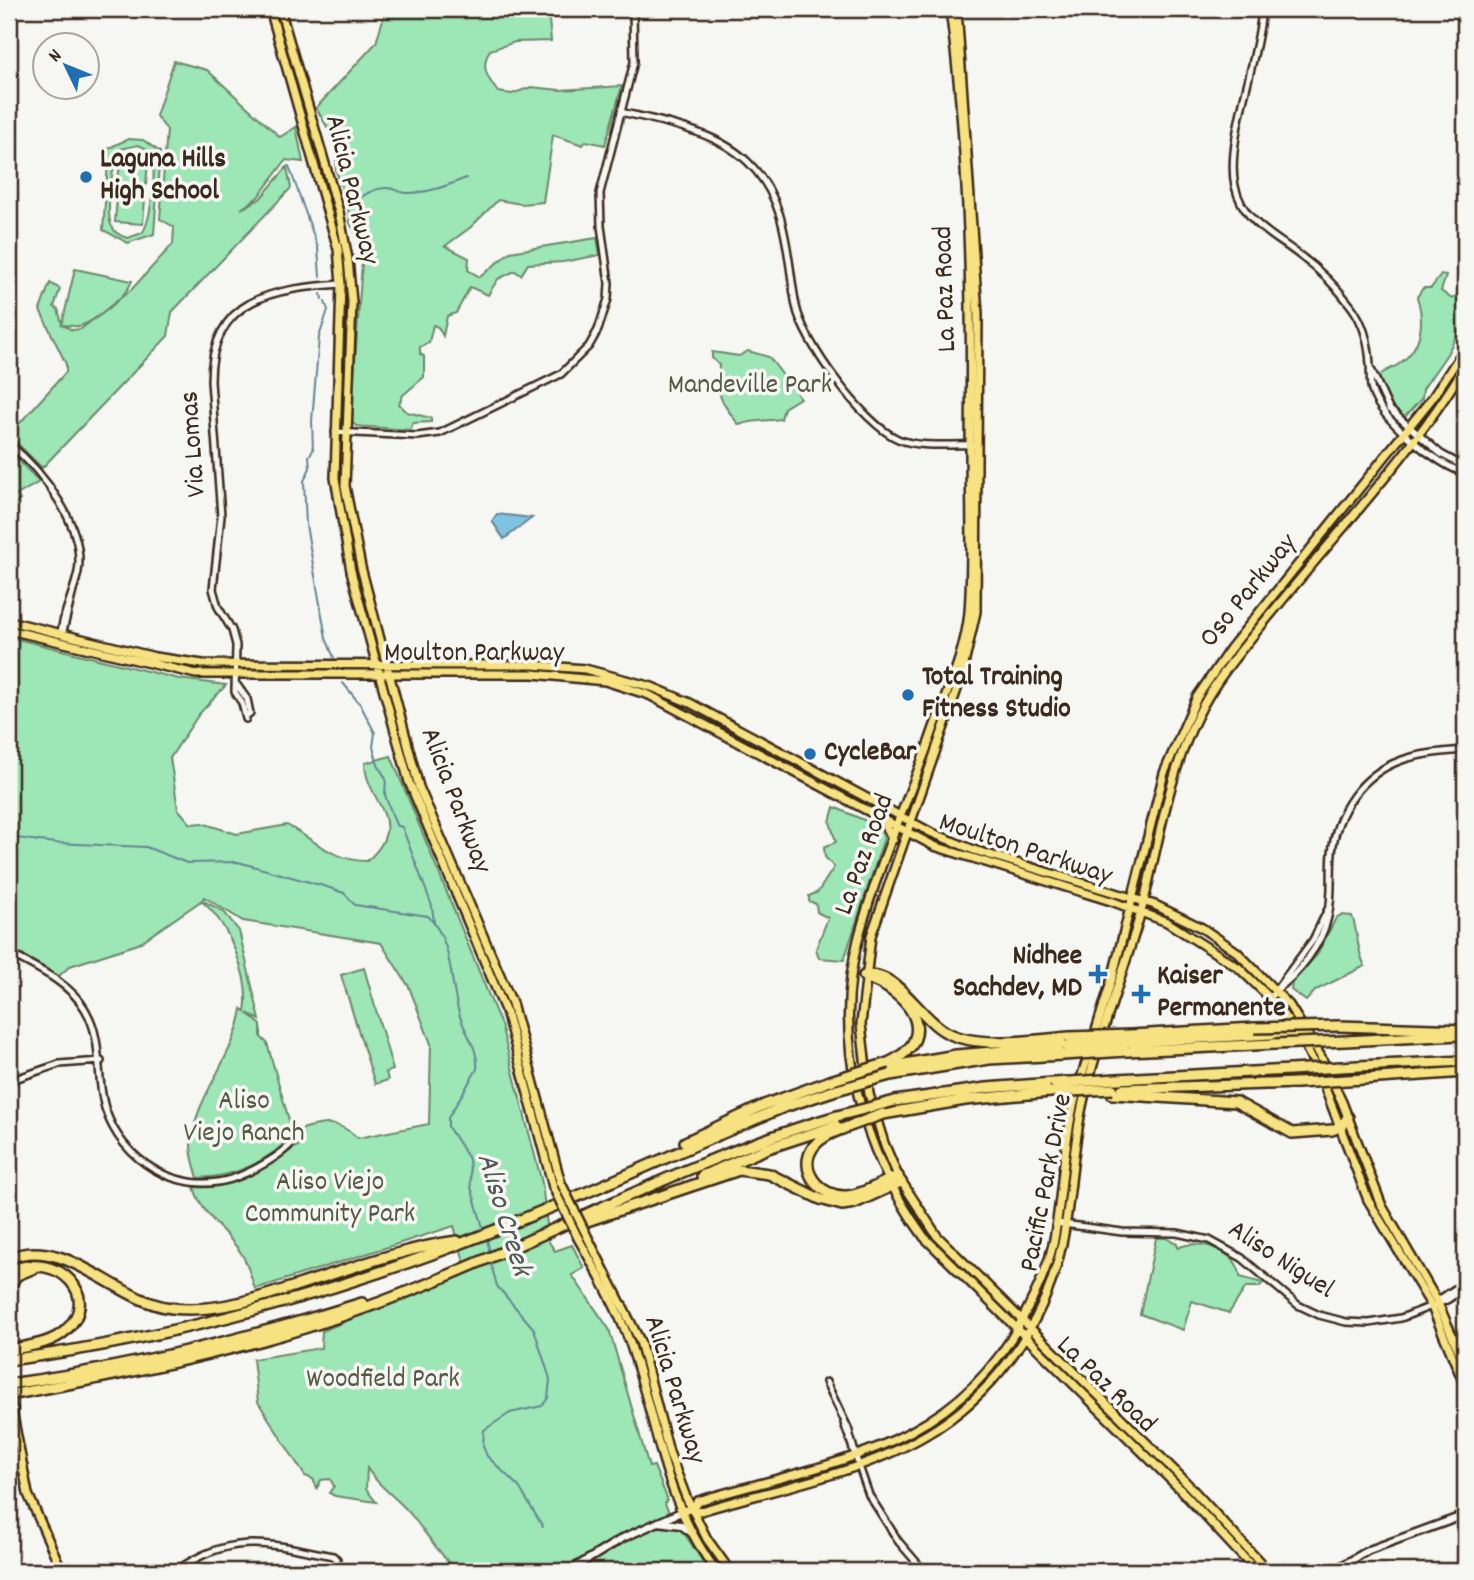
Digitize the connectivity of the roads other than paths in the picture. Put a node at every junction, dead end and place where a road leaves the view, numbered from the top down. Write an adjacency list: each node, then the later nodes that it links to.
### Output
1 (270, 9): 7 (main road, Alicia Parkway)
2 (280, 9): 7 (main road, Alicia Parkway)
3 (633, 9): 8 (street)
4 (950, 9): 19 (main road, La Paz Road)
5 (957, 9): 19 (main road, La Paz Road)
6 (1262, 9): 14 (street)
7 (295, 78): 9 (main road, Alicia Parkway); 10 (main road, Alicia Parkway)
8 (621, 111): 16 (street); 19 (street)
9 (348, 259): 10 (main road); 11 (main road, Alicia Parkway)
10 (341, 284): 11 (main road); 15 (main road, Alicia Parkway); 31 (street, Via Lomas)
11 (351, 297): 16 (main road, Alicia Parkway)
12 (1465, 348): 14 (main road, Oso Parkway)
13 (1465, 366): 17 (main road, Oso Parkway)
14 (1407, 430): 17 (street); 44 (main road, Oso Parkway)
15 (335, 432): 16 (street); 29 (main road, Alicia Parkway)
16 (345, 432): 26 (main road, Alicia Parkway)
17 (1415, 437): 20 (street); 21 (street); 45 (main road, Oso Parkway)
18 (9, 444): 25 (street)
19 (974, 445): 38 (main road, La Paz Road); 39 (main road, La Paz Road)
20 (1465, 467)
21 (1465, 473)
22 (9, 621): 25 (main road, Moulton Parkway)
23 (9, 630): 24 (main road, Moulton Parkway)
24 (18, 632): 25 (main road); 27 (main road, Moulton Parkway)
25 (61, 634): 27 (main road); 31 (main road, Moulton Parkway)
26 (383, 647): 28 (main road); 30 (main road, Alicia Parkway)
27 (87, 649): 32 (main road, Moulton Parkway)
28 (399, 663): 30 (main road, Moulton Parkway); 38 (main road, Moulton Parkway)
29 (375, 664): 30 (main road, Moulton Parkway); 31 (main road, Moulton Parkway); 33 (main road, Alicia Parkway)
30 (387, 664): 34 (main road, Alicia Parkway)
31 (237, 666): 32 (street, Via Lomas)
32 (237, 675): 33 (main road, Moulton Parkway); 35 (street, Via Lomas)
33 (379, 675): 34 (main road, Moulton Parkway); 43 (main road, Alicia Parkway)
34 (391, 675): 37 (main road, Moulton Parkway); 43 (main road, Alicia Parkway)
35 (246, 718)
36 (1465, 750): 53 (street)
37 (880, 817): 40 (main road, Moulton Parkway); 42 (main road)
38 (901, 817): 39 (main road, Moulton Parkway); 40 (main road, La Paz Road)
39 (911, 822): 41 (main road, La Paz Road); 44 (main road, Moulton Parkway)
40 (898, 827): 41 (main road, Moulton Parkway); 42 (main road, La Paz Road)
41 (907, 832): 46 (main road, Moulton Parkway); 51 (main road, La Paz Road)
42 (893, 840): 50 (main road, La Paz Road)
43 (449, 863): 48 (main road, Alicia Parkway); 52 (main road, Alicia Parkway)
44 (1133, 897): 45 (main road, Moulton Parkway); 46 (main road, Pacific Park Drive)
45 (1143, 901): 47 (main road, Pacific Park Drive); 53 (main road, Moulton Parkway)
46 (1130, 907): 47 (main road, Moulton Parkway); 79 (main road, Pacific Park Drive)
47 (1141, 911): 54 (main road, Moulton Parkway); 80 (main road, Pacific Park Drive)
48 (478, 942): 52 (main road); 55 (main road, Alicia Parkway)
49 (9, 953): 61 (street)
50 (853, 971): 51 (main road); 75 (main road, La Paz Road)
51 (864, 976): 60 (highway); 63 (highway); 74 (main road, La Paz Road)
52 (503, 980): 55 (main road); 76 (main road, Alicia Parkway)
53 (1276, 990): 54 (street); 56 (main road, Moulton Parkway)
54 (1270, 998): 58 (main road, Moulton Parkway)
55 (507, 1015): 76 (main road, Alicia Parkway)
56 (1308, 1032): 58 (highway); 70 (main road, Moulton Parkway)
57 (1465, 1032): 59 (highway, bridge); 59 (highway, bridge)
58 (1297, 1033): 59 (highway); 72 (main road, Moulton Parkway)
59 (1129, 1043): 60 (highway, bridge); 60 (highway, bridge)
60 (1066, 1046): 63 (highway)
61 (101, 1061): 65 (street); 73 (street)
62 (1465, 1061): 67 (highway, bridge)
63 (889, 1068): 66 (highway, bridge); 66 (highway, bridge)
64 (1465, 1072): 68 (highway, bridge)
65 (9, 1081)
66 (831, 1086): 81 (highway)
67 (1052, 1088): 68 (highway, bridge); 69 (highway)
68 (1112, 1092): 72 (highway)
69 (897, 1106): 71 (highway, bridge); 71 (highway, bridge)
70 (1348, 1117): 72 (highway); 89 (main road, Moulton Parkway)
71 (840, 1123): 75 (highway); 77 (highway); 78 (highway)
72 (1339, 1128): 89 (main road, Moulton Parkway)
73 (297, 1135)
74 (900, 1179): 75 (highway); 90 (main road, La Paz Road)
75 (890, 1183): 77 (highway); 91 (main road, La Paz Road)
76 (557, 1185): 108 (main road, Alicia Parkway, bridge); 109 (main road, Alicia Parkway, bridge)
77 (649, 1199): 78 (highway)
78 (575, 1221): 85 (highway)
79 (1056, 1223): 80 (street, Aliso Niguel); 90 (main road, Pacific Park Drive)
80 (1065, 1224): 89 (street, Aliso Niguel); 92 (main road, Pacific Park Drive)
81 (446, 1245): 82 (highway); 94 (highway)
82 (9, 1258)
83 (46, 1266): 84 (highway); 87 (highway); 93 (highway)
84 (9, 1271)
85 (457, 1271): 97 (highway); 101 (highway)
86 (1465, 1282): 89 (street, Aliso Niguel)
87 (9, 1286)
88 (1465, 1288): 89 (street, Aliso Niguel)
89 (1434, 1303): 95 (main road, Moulton Parkway); 98 (main road, Moulton Parkway)
90 (1021, 1322): 91 (main road, Pacific Park Drive); 92 (main road, La Paz Road)
91 (1017, 1330): 92 (main road, La Paz Road); 100 (main road, Pacific Park Drive)
92 (1027, 1333): 103 (main road, Pacific Park Drive); 113 (main road, La Paz Road); 114 (main road, La Paz Road)
93 (9, 1350)
94 (9, 1360)
95 (1465, 1365)
96 (826, 1382): 105 (street)
97 (9, 1384)
98 (1465, 1386)
99 (9, 1390): 102 (main road, bridge)
100 (969, 1392): 103 (main road); 105 (main road, Pacific Park Drive)
101 (9, 1395)
102 (10, 1414): 106 (main road)
103 (944, 1423): 105 (main road, Pacific Park Drive)
104 (9, 1460): 106 (highway)
105 (856, 1461): 108 (main road, Pacific Park Drive); 121 (street)
106 (21, 1462): 107 (highway); 115 (main road)
107 (9, 1470)
108 (691, 1508): 109 (main road, Pacific Park Drive); 120 (main road, Alicia Parkway)
109 (681, 1512): 111 (main road, Pacific Park Drive); 112 (main road, Alicia Parkway)
110 (1465, 1515): 124 (main road)
111 (657, 1522): 112 (main road); 118 (main road, Pacific Park Drive)
112 (692, 1535): 119 (main road, Alicia Parkway)
113 (1228, 1539): 114 (main road); 122 (main road, La Paz Road)
114 (1259, 1562): 123 (main road, La Paz Road)
115 (62, 1571)
116 (176, 1571): 117 (street)
117 (336, 1571)
118 (569, 1571)
119 (716, 1571)
120 (730, 1571)
121 (924, 1571)
122 (1256, 1571)
123 (1268, 1571)
124 (1334, 1571)

